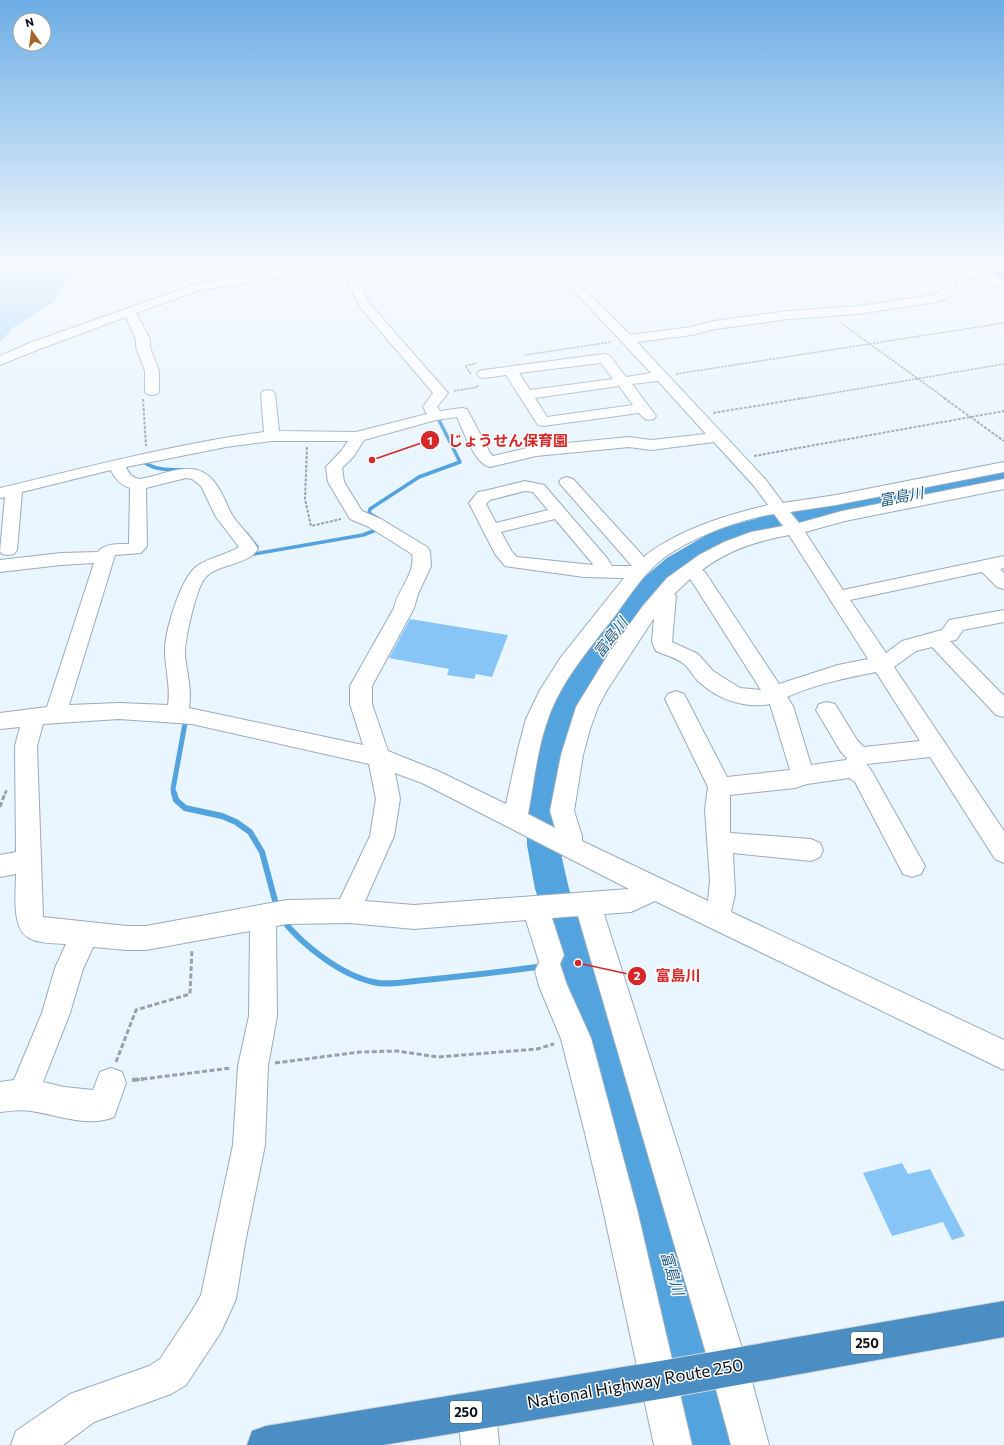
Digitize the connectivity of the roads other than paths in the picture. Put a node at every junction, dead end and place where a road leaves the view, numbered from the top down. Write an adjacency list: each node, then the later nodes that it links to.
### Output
1 (77, 330): 7 (street)
2 (139, 330): 12 (street)
3 (386, 330): 15 (street)
4 (620, 330): 6 (street)
5 (694, 330): 6 (street)
6 (627, 338): 10 (street)
7 (0, 361)
8 (510, 370): 9 (street); 11 (street); 14 (street)
9 (484, 374)
10 (662, 376): 11 (street); 18 (street)
11 (624, 382): 14 (street); 14 (street)
12 (152, 391)
13 (268, 394): 16 (street)
14 (526, 395)
15 (436, 416): 17 (street); 18 (street)
16 (272, 436): 17 (street); 19 (street)
17 (358, 437): 51 (street)
18 (718, 437): 25 (street)
19 (117, 465): 22 (street); 24 (street)
20 (1004, 468): 25 (street)
21 (567, 482): 35 (street)
22 (138, 484): 30 (street); 47 (street)
23 (1004, 484): 27 (street)
24 (6, 491): 29 (street)
25 (779, 510): 27 (street); 35 (street)
26 (559, 514): 28 (street); 28 (street); 34 (street)
27 (792, 527): 36 (street); 39 (street)
28 (491, 529): 34 (street)
29 (8, 550)
30 (105, 557): 32 (street); 48 (street)
31 (1004, 562): 33 (street)
32 (0, 566)
33 (986, 566): 37 (street); 39 (street)
34 (604, 570): 35 (street)
35 (640, 570): 55 (street)
36 (688, 571): 38 (street); 43 (street)
37 (1004, 582)
38 (663, 593): 43 (street); 57 (street)
39 (838, 597): 42 (street)
40 (1004, 616): 41 (street)
41 (936, 639): 42 (street); 45 (street)
42 (882, 664): 43 (street); 50 (street)
43 (775, 695): 53 (street)
44 (676, 699): 54 (street)
45 (1004, 709)
46 (827, 710): 52 (street)
47 (175, 714): 48 (street); 51 (street)
48 (45, 715): 49 (street); 60 (street)
49 (0, 721)
50 (937, 748): 52 (street); 59 (street)
51 (379, 757): 55 (street); 66 (street)
52 (856, 762): 53 (street); 62 (street)
53 (803, 775): 54 (street)
54 (720, 788): 56 (street)
55 (521, 822): 57 (street)
56 (719, 843): 58 (street); 68 (street)
57 (566, 844): 63 (street)
58 (811, 850)
59 (1004, 852)
60 (28, 861): 61 (street); 69 (street)
61 (0, 866)
62 (912, 866)
63 (651, 887): 64 (street); 68 (street)
64 (583, 903): 65 (street); 74 (street)
65 (540, 908): 66 (street); 75 (street)
66 (350, 911): 67 (street)
67 (264, 917): 69 (street); 77 (street)
68 (716, 917): 70 (street)
69 (85, 934): 72 (street)
70 (1004, 1055)
71 (111, 1083): 72 (street)
72 (12, 1096)
73 (1004, 1319): 74 (highway, National Highway Route 250 / 250)
74 (726, 1368): 75 (highway, National Highway Route 250 / 250); 80 (street)
75 (662, 1379): 76 (highway, National Highway Route 250 / 250); 79 (street)
76 (478, 1428): 78 (highway, National Highway Route 250 / 250)
77 (30, 1445)
78 (266, 1445)
79 (673, 1445)
80 (750, 1445)

